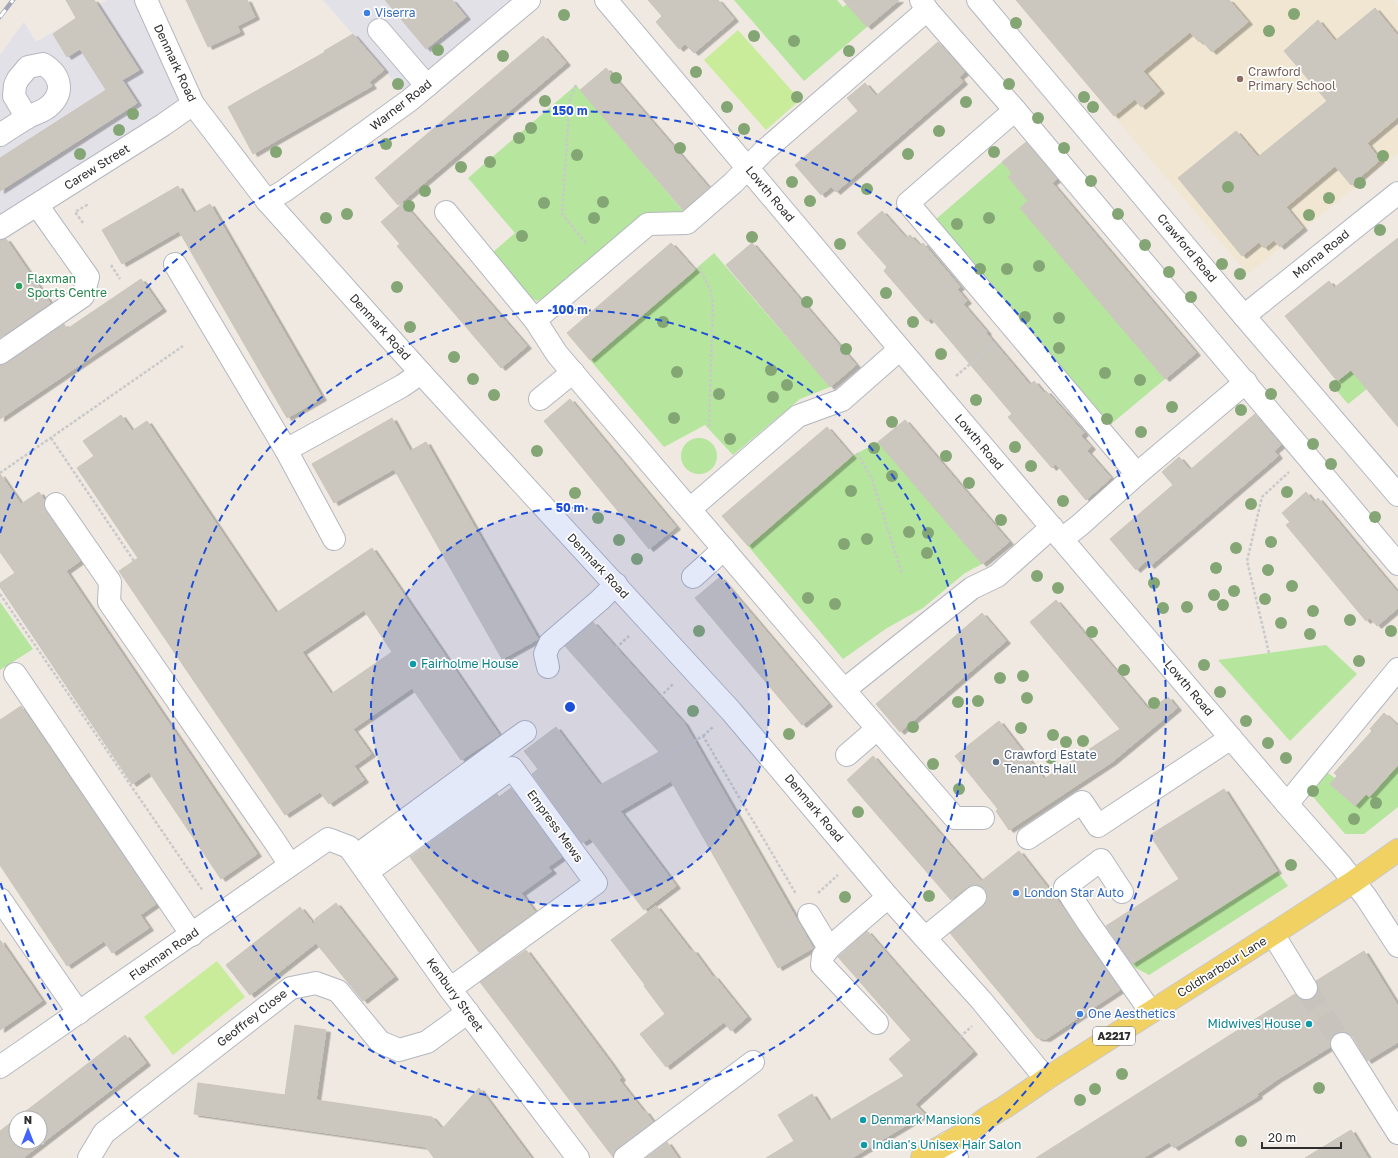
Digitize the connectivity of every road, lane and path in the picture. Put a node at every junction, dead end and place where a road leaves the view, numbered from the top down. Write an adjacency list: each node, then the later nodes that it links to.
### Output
1 (146, 0): 9 (street, Denmark Road)
2 (529, 0): 8 (street, Warner Road)
3 (606, 0): 13 (street, Lowth Road)
4 (978, 0): 26 (street, Crawford Road)
5 (924, 5): 10 (street); 13 (street)
6 (379, 30): 8 (street)
7 (576, 85): 22 (path)
8 (427, 86): 16 (street, Warner Road)
9 (193, 104): 16 (street, Denmark Road); 17 (street, Carew Street)
10 (1015, 110): 28 (street); 35 (street)
11 (28, 118): 12 (street)
12 (0, 135)
13 (748, 168): 22 (street); 30 (street, Lowth Road)
14 (1398, 193): 26 (street, Morna Road)
15 (84, 201): 19 (path)
16 (267, 201): 33 (street, Denmark Road)
17 (37, 204): 20 (street, Carew Street); 31 (street)
18 (446, 212): 27 (street)
19 (84, 224)
20 (0, 228)
21 (108, 261): 25 (path)
22 (604, 262): 27 (street)
23 (174, 264): 39 (street)
24 (699, 267): 37 (path)
25 (120, 279)
26 (1244, 316): 44 (street, Crawford Road)
27 (535, 320): 32 (street)
28 (1014, 328): 34 (path); 43 (street)
29 (183, 346): 38 (path)
30 (900, 349): 46 (street); 47 (street, Lowth Road)
31 (0, 353)
32 (573, 372): 36 (street); 46 (street)
33 (421, 373): 39 (street); 54 (street, Denmark Road)
34 (954, 378)
35 (1246, 382): 41 (street); 43 (street)
36 (540, 399)
37 (709, 429)
38 (51, 438): 42 (path); 50 (path)
39 (286, 450): 48 (street)
40 (857, 453): 52 (path)
41 (1307, 456): 51 (street); 56 (path)
42 (0, 473)
43 (1137, 474): 47 (street)
44 (1398, 495)
45 (56, 504): 73 (street)
46 (690, 509): 49 (street)
47 (1057, 533): 60 (street); 63 (street, Lowth Road)
48 (334, 539)
49 (724, 549): 53 (street); 60 (street)
50 (134, 561)
51 (1398, 564)
52 (902, 574)
53 (693, 577)
54 (616, 584): 57 (street); 71 (street, Denmark Road)
55 (0, 594): 75 (path)
56 (1269, 653)
57 (548, 667)
58 (1398, 669): 66 (street)
59 (15, 674): 82 (street)
60 (844, 690): 61 (street)
61 (877, 729): 64 (street); 67 (street)
62 (525, 732): 72 (street)
63 (1231, 738): 66 (street, Lowth Road); 68 (street)
64 (847, 755)
65 (650, 766): 80 (path)
66 (1287, 804): 74 (street, Lowth Road)
67 (983, 818)
68 (1028, 838)
69 (328, 839): 72 (street, Kenbury Street); 73 (street, Flaxman Road)
70 (1398, 850): 74 (main road, Coldharbour Lane / A2217)
71 (857, 859): 77 (street, Denmark Road); 80 (path)
72 (361, 864): 87 (street, Kenbury Street); 87 (street, Empress Mews)
73 (290, 865): 82 (street, Flaxman Road)
74 (1353, 882): 81 (main road, Coldharbour Lane / A2217); 84 (street, Lowth Road)
75 (203, 891)
76 (1122, 892): 89 (street)
77 (888, 897): 83 (street, Denmark Road); 85 (street)
78 (975, 897): 83 (street)
79 (0, 899): 90 (street)
80 (806, 911): 85 (street)
81 (1273, 934): 86 (street); 89 (main road, Coldharbour Lane / A2217)
82 (192, 935): 90 (street, Flaxman Road)
83 (926, 938): 97 (street, Denmark Road)
84 (1398, 946)
85 (829, 948): 91 (street)
86 (1306, 988)
87 (450, 989): 88 (street, Kenbury Street)
88 (468, 1012): 100 (street, Geoffrey Close); 101 (street, Kenbury Street)
89 (1151, 1012): 97 (main road, Coldharbour Lane / A2217)
90 (79, 1013): 96 (street, Flaxman Road)
91 (877, 1023)
92 (975, 1023): 93 (path)
93 (960, 1037)
94 (1342, 1044): 98 (street)
95 (752, 1062): 102 (street)
96 (0, 1067)
97 (1046, 1079): 99 (main road, Coldharbour Lane / A2217)
98 (1398, 1133)
99 (952, 1150): 103 (main road, Coldharbour Lane / A2217)
100 (88, 1158)
101 (578, 1158)
102 (625, 1158)
103 (922, 1158)

